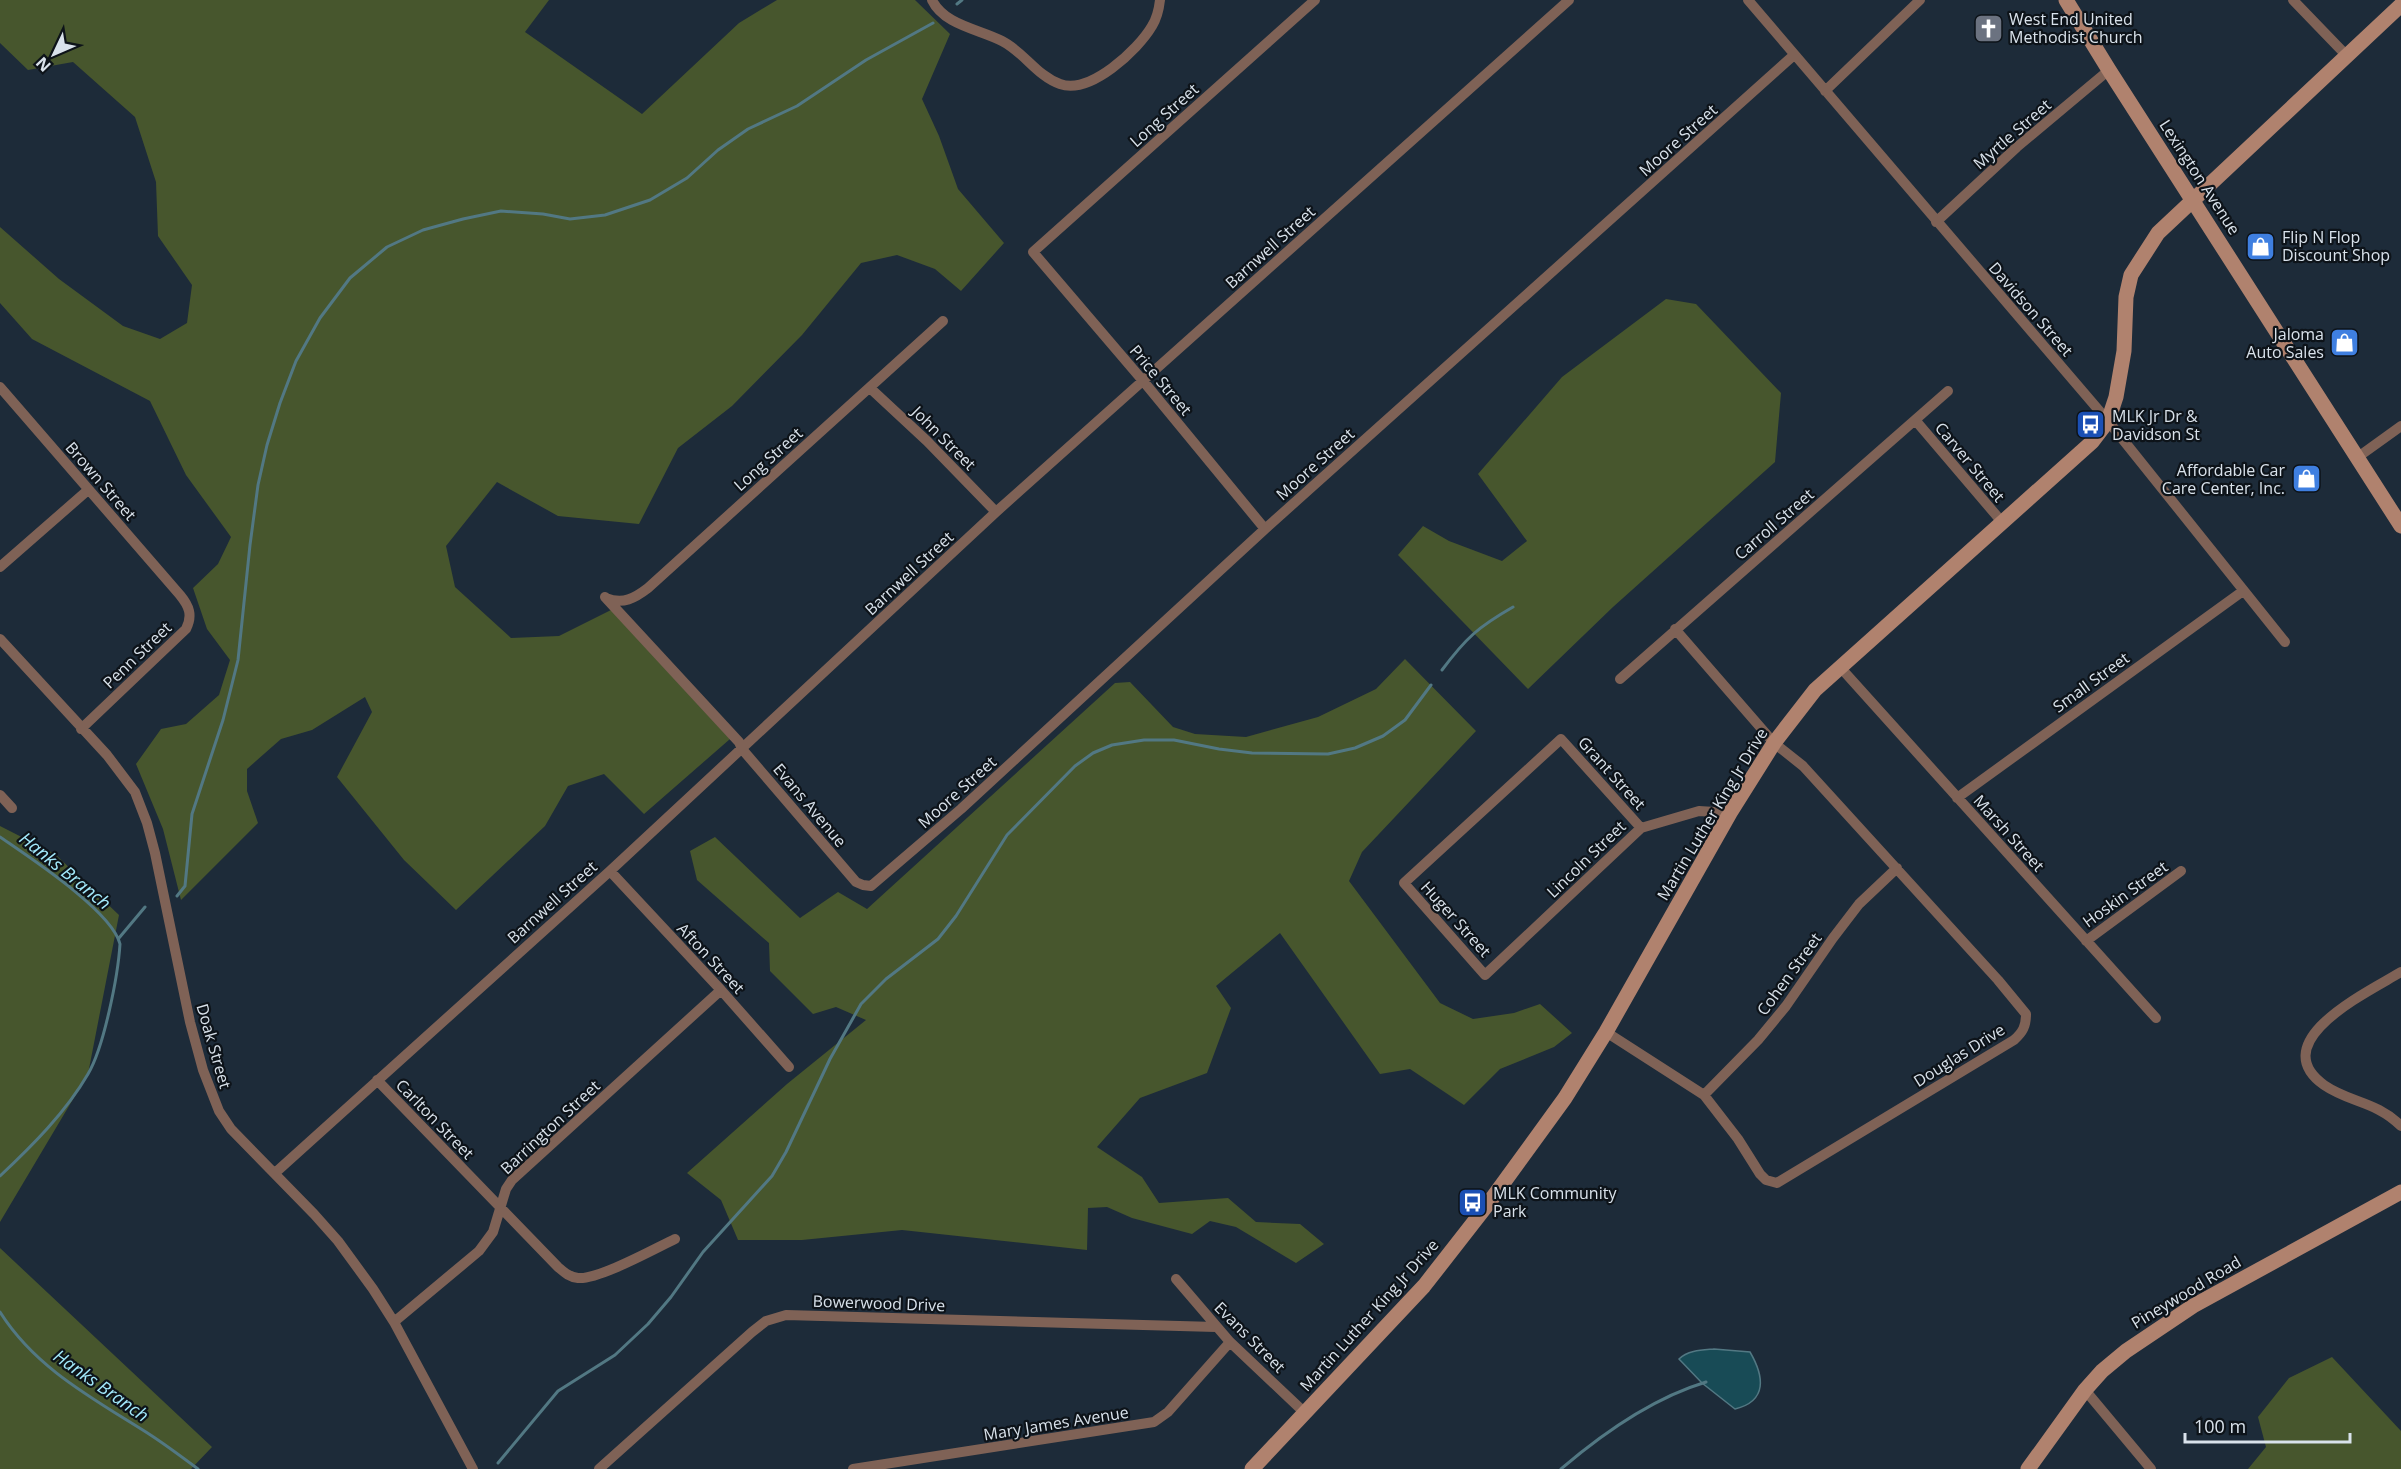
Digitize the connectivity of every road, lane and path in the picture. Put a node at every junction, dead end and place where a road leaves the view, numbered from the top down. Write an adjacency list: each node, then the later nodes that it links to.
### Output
1 (932, 0): 2 (street)
2 (1160, 0)
3 (1315, 0): 16 (street, Long Street)
4 (1569, 0): 18 (street, Barnwell Street)
5 (1748, 0): 10 (street, Davidson Street)
6 (1920, 0): 13 (street)
7 (2066, 0): 12 (street, Lexington Avenue)
8 (2293, 0): 11 (street)
9 (2401, 5): 11 (street, Martin Luther King Jr Drive)
10 (1794, 55): 13 (street, Davidson Street); 30 (street, Moore Street)
11 (2347, 56): 14 (street, Martin Luther King Jr Drive)
12 (2109, 70): 14 (street, Lexington Avenue); 15 (street, Myrtle Street)
13 (1825, 91): 15 (street, Davidson Street)
14 (2194, 201): 23 (street, Martin Luther King Jr Drive); 25 (street, Lexington Avenue)
15 (1936, 222): 23 (street, Davidson Street)
16 (1033, 252): 18 (street, Price Street)
17 (943, 321): 20 (street, Long Street)
18 (1144, 382): 27 (street, Barnwell Street); 30 (street, Price Street)
19 (0, 387): 26 (street, Brown Street)
20 (870, 388): 27 (street, John Street); 34 (street, Long Street)
21 (1948, 392): 22 (street, Carroll Street)
22 (1916, 421): 28 (street, Carver Street); 35 (street, Carroll Street)
23 (2108, 421): 28 (street, Martin Luther King Jr Drive); 32 (street, Davidson Street)
24 (2401, 426): 25 (street)
25 (2358, 457): 29 (street, Lexington Avenue)
26 (88, 490): 31 (street); 33 (street, Brown Street)
27 (996, 512): 42 (street, Barnwell Street)
28 (2002, 522): 38 (street, Martin Luther King Jr Drive)
29 (2401, 526)
30 (1265, 529): 51 (street, Moore Street)
31 (0, 567)
32 (2243, 591): 37 (street, Davidson Street); 44 (street, Small Street)
33 (180, 595): 40 (street, Penn Street)
34 (605, 597): 42 (street, Evans Avenue)
35 (1675, 629): 39 (street, Carroll Street); 41 (street, Douglas Drive)
36 (0, 639): 40 (street, Doak Street)
37 (2285, 642)
38 (1840, 667): 41 (street, Martin Luther King Jr Drive); 44 (street, Marsh Street)
39 (1620, 679)
40 (81, 729): 63 (street, Doak Street)
41 (1774, 743): 46 (street, Martin Luther King Jr Drive); 48 (street, Douglas Drive)
42 (742, 749): 49 (street, Barnwell Street); 51 (street, Evans Avenue)
43 (0, 795): 45 (street)
44 (1957, 798): 53 (street, Marsh Street)
45 (12, 808)
46 (1730, 813): 47 (street, Lincoln Street); 58 (street, Martin Luther King Jr Drive)
47 (1641, 828): 52 (street, Grant Street); 55 (street, Lincoln Street)
48 (1897, 868): 61 (street, Cohen Street); 61 (street, Douglas Drive)
49 (609, 871): 56 (street, Afton Street); 60 (street, Barnwell Street)
50 (2181, 871): 53 (street, Hoskin Street)
51 (856, 882)
52 (1404, 883): 55 (street, Huger Street)
53 (2086, 941): 57 (street, Marsh Street)
54 (2401, 972): 62 (street)
55 (1485, 975)
56 (721, 990): 59 (street, Afton Street); 65 (street, Barrington Street)
57 (2156, 1018)
58 (1606, 1032): 61 (street, Douglas Drive); 72 (street, Martin Luther King Jr Drive)
59 (789, 1067)
60 (377, 1080): 63 (street, Barnwell Street); 65 (street, Carlton Street)
61 (1704, 1095)
62 (2401, 1126)
63 (275, 1173): 68 (street, Doak Street)
64 (2401, 1192): 71 (street, Pineywood Road)
65 (500, 1208): 66 (street, Carlton Street); 68 (street, Barrington Street)
66 (675, 1239)
67 (1176, 1280): 69 (street, Evans Street)
68 (394, 1322): 73 (street, Doak Street)
69 (1216, 1327): 70 (street, Evans Street); 74 (street, Bowerwood Drive)
70 (1230, 1342): 72 (street, Evans Street); 75 (street, Mary James Avenue)
71 (2085, 1390): 77 (street, Pineywood Road); 78 (street)
72 (1305, 1413): 76 (street, Martin Luther King Jr Drive)
73 (473, 1469)
74 (599, 1469)
75 (853, 1469)
76 (1252, 1469)
77 (2028, 1469)
78 (2151, 1469)

